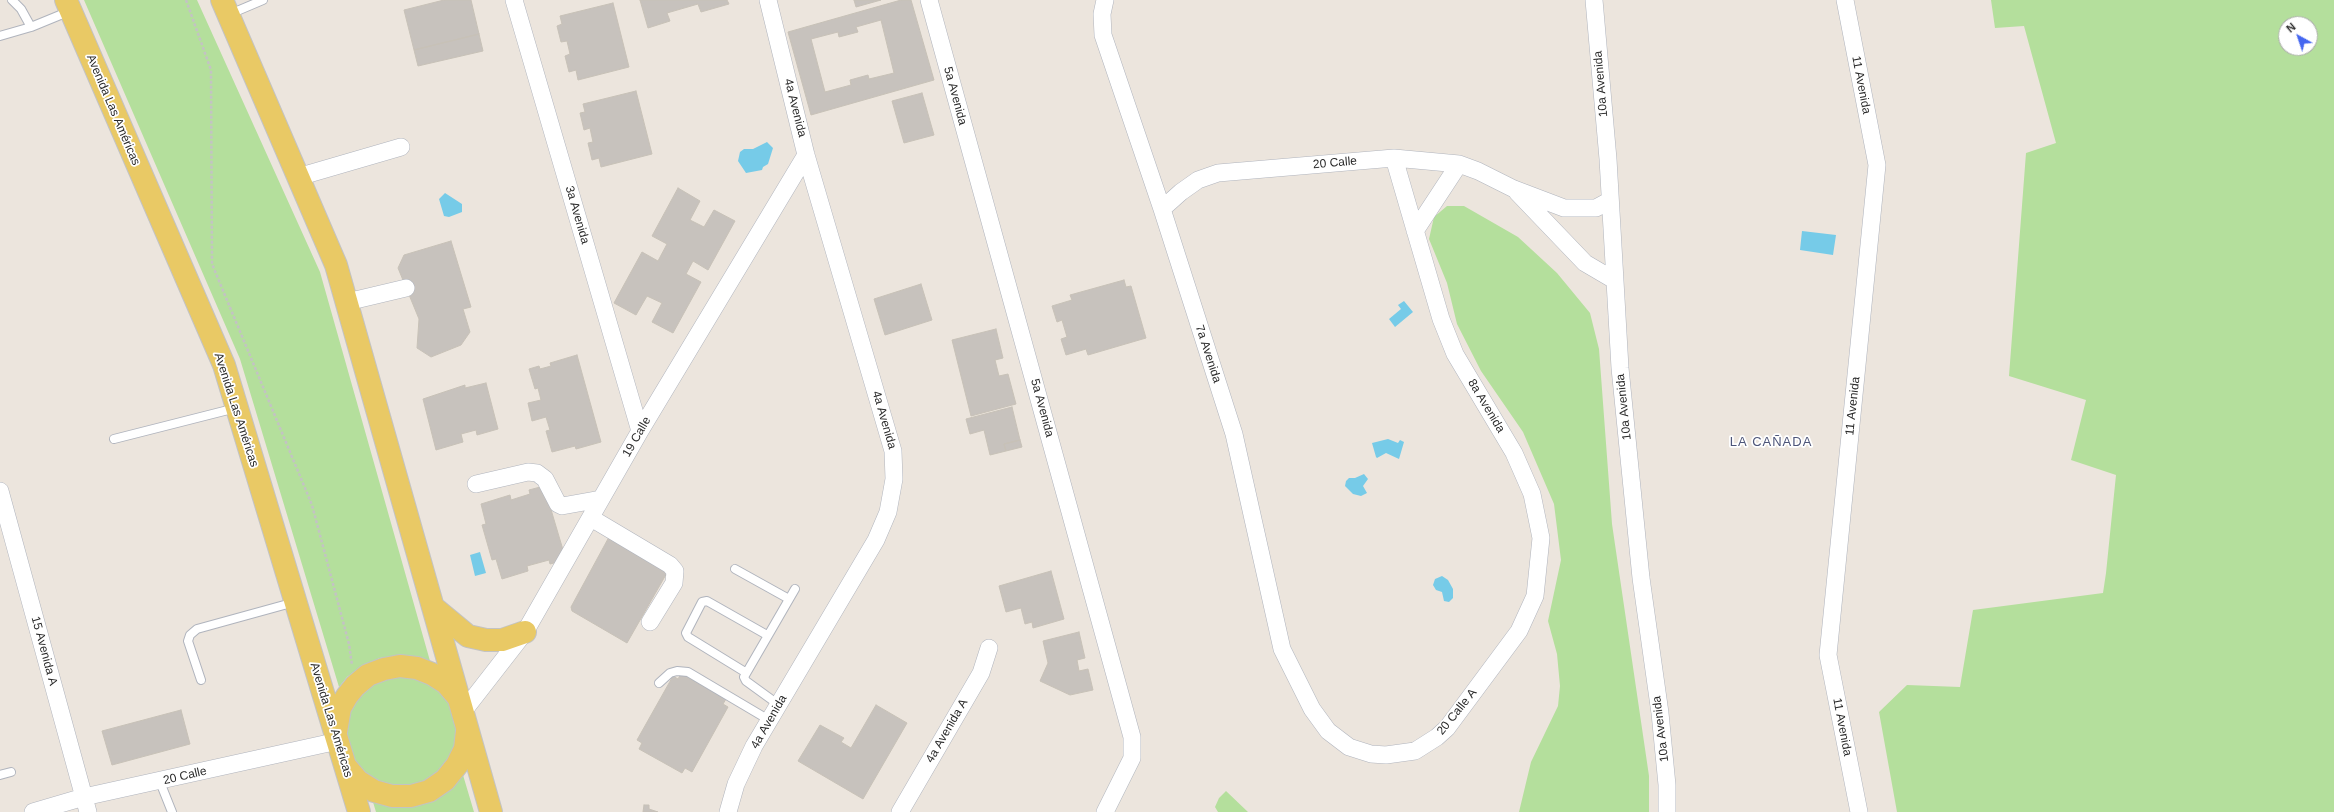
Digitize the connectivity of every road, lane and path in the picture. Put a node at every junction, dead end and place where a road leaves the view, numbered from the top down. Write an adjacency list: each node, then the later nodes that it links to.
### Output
1 (12, 0): 12 (lane)
2 (186, 0): 46 (path)
3 (263, 0): 11 (lane)
4 (514, 0): 27 (street, 3a Avenida)
5 (768, 0): 15 (street, 4a Avenida)
6 (929, 0): 63 (street, 5a Avenida)
7 (1105, 0): 21 (street, 7a Avenida)
8 (1594, 0): 20 (street, 10a Avenida)
9 (1845, 0): 65 (street, 11 Avenida)
10 (68, 6): 12 (lane); 26 (main road, Avenida Las Américas)
11 (225, 7): 18 (main road)
12 (31, 27): 13 (lane)
13 (0, 36)
14 (400, 147): 18 (street)
15 (806, 156): 27 (street, 19 Calle); 47 (street, 4a Avenida)
16 (1394, 158): 17 (street, 20 Calle); 21 (street, 20 Calle); 22 (street, 8a Avenida)
17 (1459, 164): 19 (street, 20 Calle); 22 (street)
18 (298, 177): 25 (main road)
19 (1514, 189): 20 (street, 20 Calle); 23 (street, 20 Calle)
20 (1610, 201): 23 (street, 10a Avenida)
21 (1162, 209): 48 (street, 7a Avenida)
22 (1415, 231): 34 (street, 8a Avenida)
23 (1614, 280): 64 (street, 10a Avenida)
24 (406, 288): 25 (street)
25 (347, 302): 38 (main road)
26 (237, 408): 28 (lane); 37 (main road, Avenida Las Américas)
27 (640, 431): 31 (street, 19 Calle)
28 (114, 439)
29 (476, 484): 31 (street)
30 (0, 491): 56 (street, 15 Avenida A)
31 (601, 500): 32 (street, 19 Calle)
32 (591, 518): 39 (street); 40 (street, 19 Calle)
33 (735, 569): 36 (lane)
34 (1537, 583): 48 (street, 20 Calle A)
35 (795, 589): 36 (lane)
36 (789, 599): 41 (lane)
37 (296, 602): 44 (lane); 51 (main road, Avenida Las Américas)
38 (433, 607): 40 (main road); 49 (main road)
39 (650, 622)
40 (525, 632): 49 (street, 19 Calle)
41 (767, 635): 43 (lane); 43 (lane)
42 (989, 648): 62 (street, 4a Avenida A)
43 (745, 672): 47 (lane)
44 (201, 680)
45 (659, 683): 50 (lane)
46 (355, 686): 49 (main road); 51 (main road)
47 (779, 704): 50 (street, 4a Avenida)
48 (1312, 709)
49 (462, 713): 52 (main road); 60 (main road)
50 (769, 720): 61 (street, 4a Avenida)
51 (337, 738): 52 (main road, Avenida Las Américas); 55 (street, 20 Calle)
52 (346, 767): 59 (main road, Avenida Las Américas)
53 (11, 772): 54 (lane)
54 (0, 775)
55 (160, 782): 56 (street, 20 Calle); 58 (lane)
56 (86, 805): 57 (street, 20 Calle)
57 (40, 811)
58 (172, 812)
59 (359, 812)
60 (491, 812)
61 (728, 812)
62 (900, 812)
63 (1105, 812)
64 (1667, 812)
65 (1859, 812)

